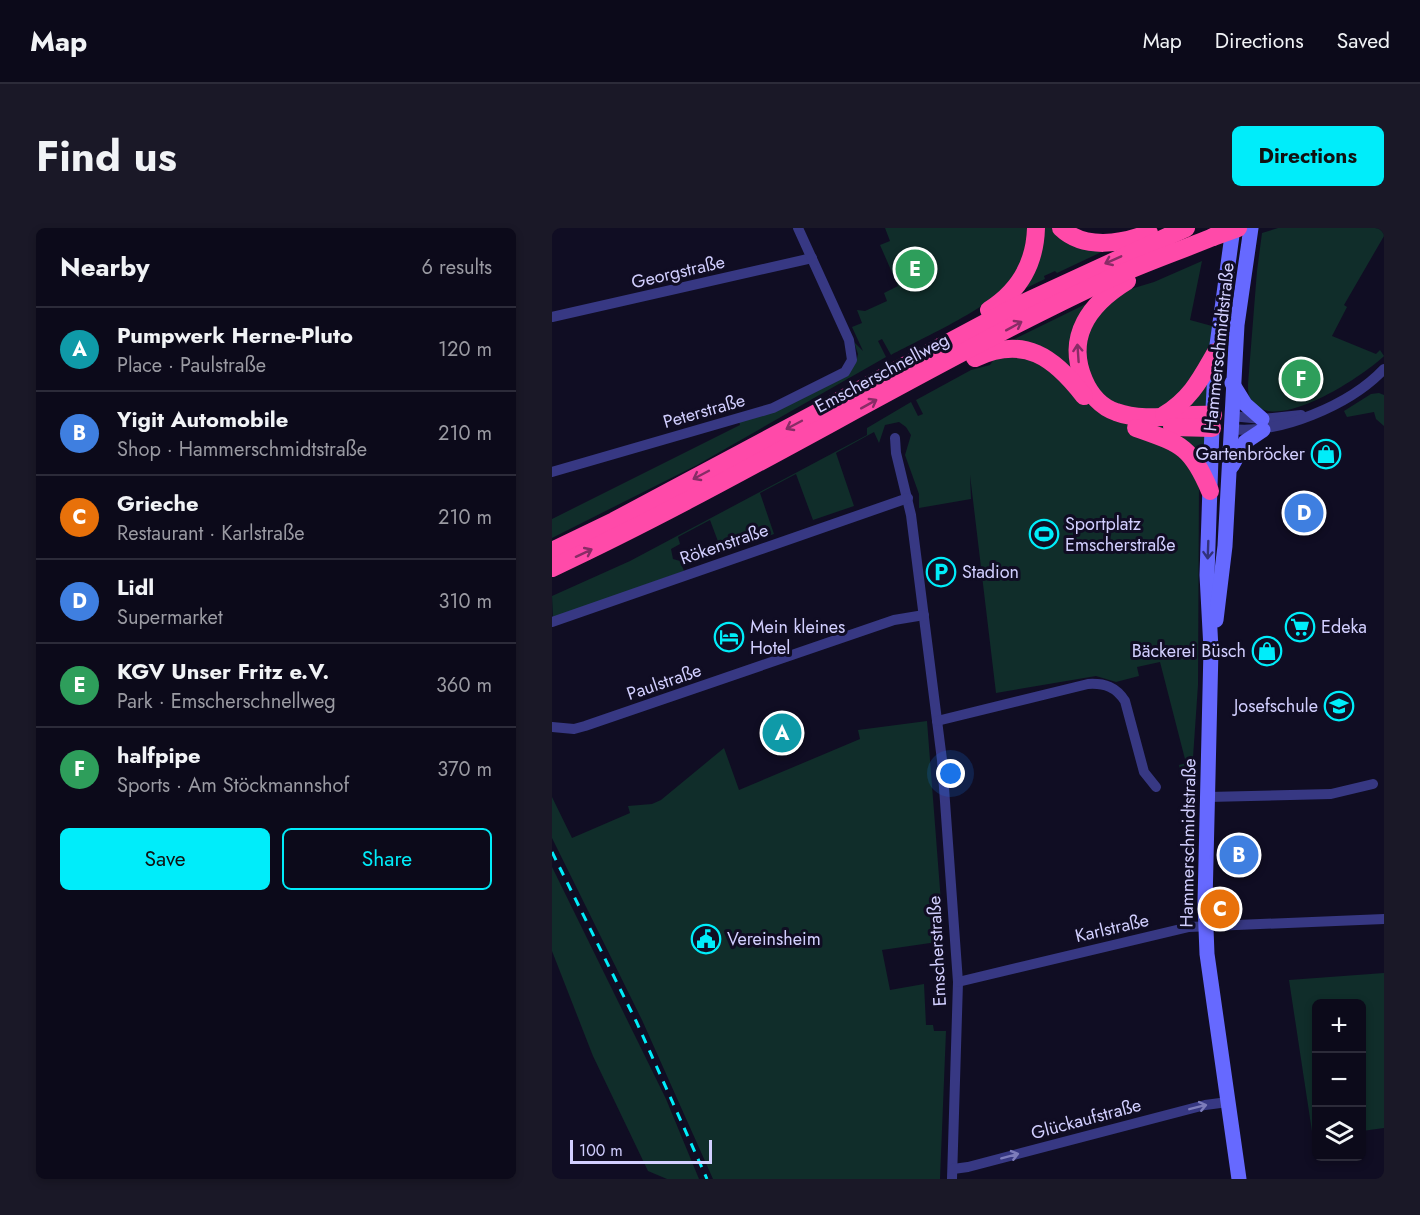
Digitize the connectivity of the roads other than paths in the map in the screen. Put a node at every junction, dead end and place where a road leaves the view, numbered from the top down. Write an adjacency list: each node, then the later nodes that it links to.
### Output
1 (798, 228): 10 (street)
2 (1036, 228): 12 (highway)
3 (1060, 228): 4 (highway)
4 (1162, 228)
5 (1186, 228): 12 (highway, Emscherschnellweg, one-way to 12)
6 (1233, 228): 13 (main road, Hammerschmidtstraße)
7 (1238, 228): 9 (highway, Emscherschnellweg, bridge)
8 (1251, 228): 16 (main road, Hammerschmidtstraße)
9 (1212, 237): 15 (highway, Emscherschnellweg, one-way to 9); 17 (highway, one-way to 9)
10 (812, 258): 11 (street, Georgstraße); 22 (street, Peterstraße)
11 (552, 318)
12 (957, 338): 26 (highway, Emscherschnellweg, one-way to 26)
13 (1216, 352): 17 (highway); 18 (main road, Hammerschmidtstraße)
14 (1383, 372): 19 (street)
15 (925, 373): 20 (highway); 27 (highway, Emscherschnellweg, one-way to 15)
16 (1232, 383): 18 (main road, Hammerschmidtstraße); 19 (main road)
17 (1162, 416): 18 (highway)
18 (1221, 422): 19 (street); 20 (highway); 23 (main road, Hammerschmidtstraße); 24 (main road, Hammerschmidtstraße)
19 (1263, 425): 23 (main road)
20 (1136, 428): 24 (highway)
21 (895, 438): 25 (street, Emscherstraße)
22 (552, 472)
23 (1228, 474): 30 (main road, Hammerschmidtstraße)
24 (1210, 491): 30 (main road, Hammerschmidtstraße, one-way to 30)
25 (908, 498): 28 (street, Emscherstraße); 29 (street, Rökenstraße)
26 (552, 551)
27 (552, 568)
28 (924, 615): 31 (street, Emscherstraße); 32 (street, Paulstraße)
29 (552, 622)
30 (1211, 649): 35 (main road, Hammerschmidtstraße)
31 (937, 721): 34 (street); 38 (street, Emscherstraße)
32 (552, 727)
33 (1373, 784): 35 (street)
34 (1156, 787)
35 (1208, 797): 37 (main road, Hammerschmidtstraße)
36 (1384, 919): 37 (street, Karlstraße)
37 (1205, 925): 38 (street, Karlstraße); 39 (main road, Hammerschmidtstraße)
38 (958, 982): 40 (street, Emscherstraße)
39 (1228, 1102): 40 (street, Glückaufstraße, one-way to 39); 41 (main road, Hammerschmidtstraße)
40 (952, 1174)
41 (1239, 1179)

